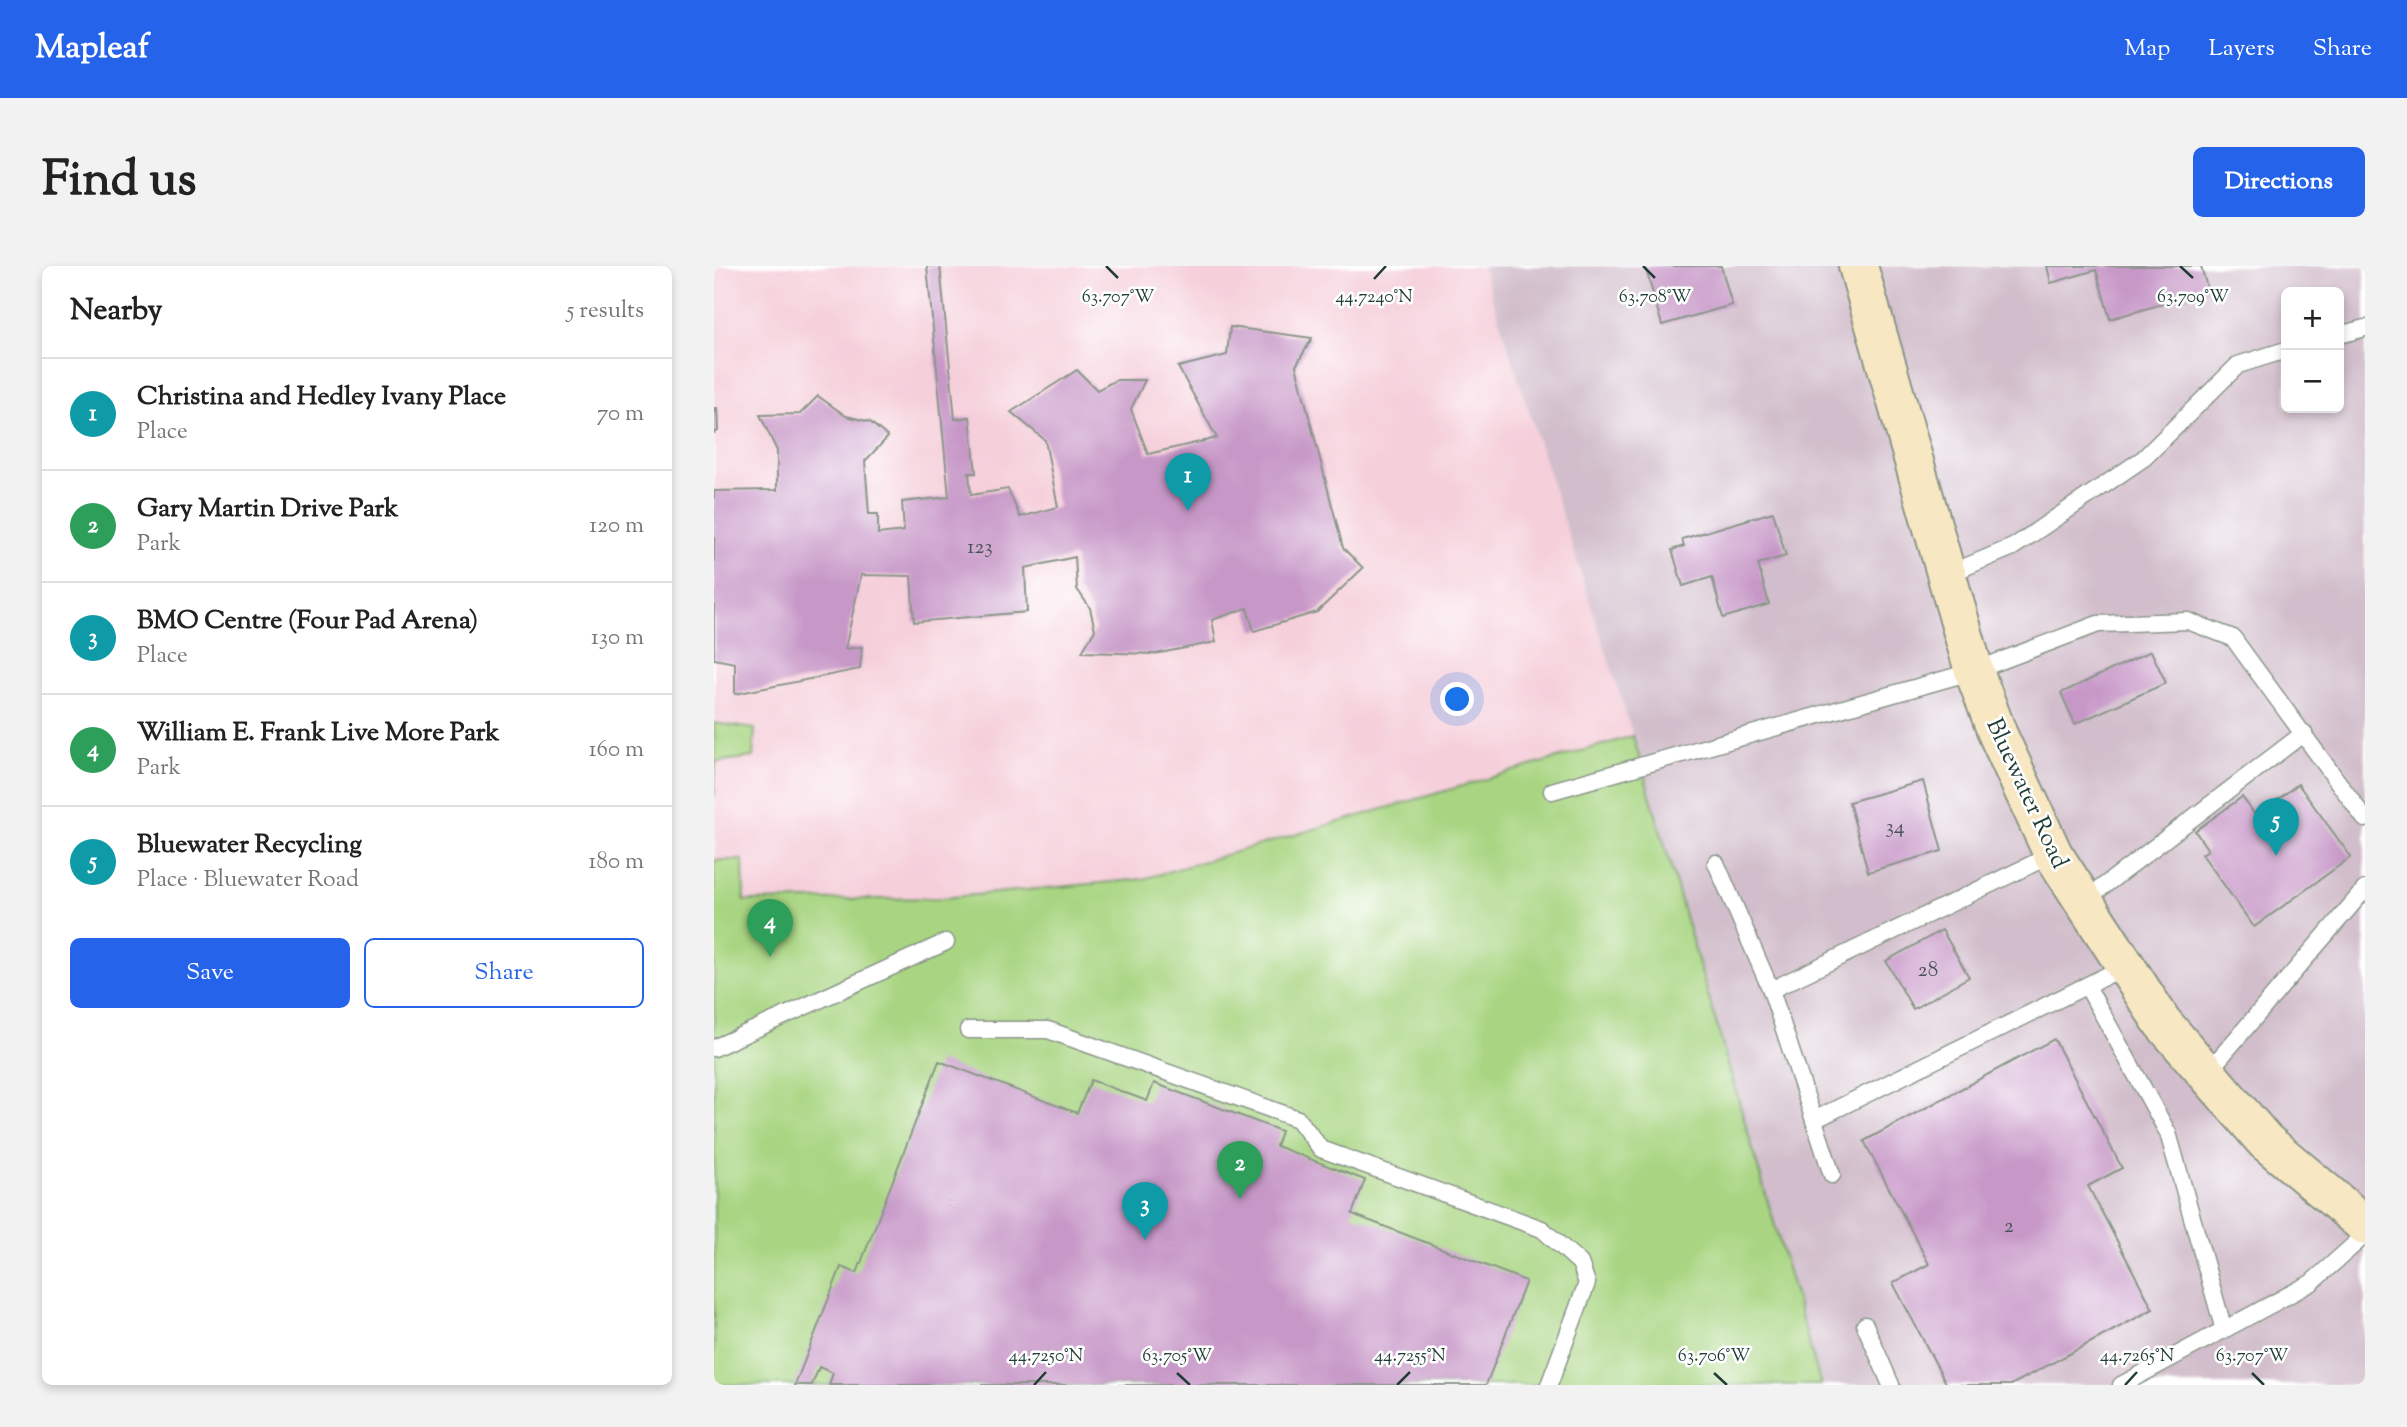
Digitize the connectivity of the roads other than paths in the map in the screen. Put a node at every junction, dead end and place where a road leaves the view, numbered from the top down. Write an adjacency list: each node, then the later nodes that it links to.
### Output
1 (1863, 268): 5 (street, Bluewater Road)
2 (2365, 328): 3 (lane)
3 (2344, 334)
4 (2281, 352): 5 (lane)
5 (1946, 575): 6 (street, Bluewater Road)
6 (1974, 671): 7 (lane); 8 (lane); 10 (street, Bluewater Road)
7 (2304, 733): 9 (lane); 13 (lane)
8 (1552, 791)
9 (2365, 819)
10 (2053, 854): 13 (street, Bluewater Road); 17 (lane)
11 (1716, 863): 17 (lane)
12 (2365, 889): 20 (lane)
13 (2084, 901): 15 (street, Bluewater Road)
14 (946, 942): 19 (lane)
15 (2126, 966): 16 (lane); 20 (street, Bluewater Road)
16 (2087, 986): 21 (lane); 26 (lane)
17 (1771, 990): 21 (lane)
18 (968, 1030): 27 (lane)
19 (714, 1048)
20 (2206, 1073): 23 (street, Bluewater Road)
21 (1814, 1120): 22 (lane)
22 (1832, 1175)
23 (2365, 1225)
24 (2365, 1235): 26 (lane)
25 (1865, 1325): 28 (lane)
26 (2224, 1330): 29 (lane)
27 (1549, 1385)
28 (1891, 1385)
29 (2121, 1385)

